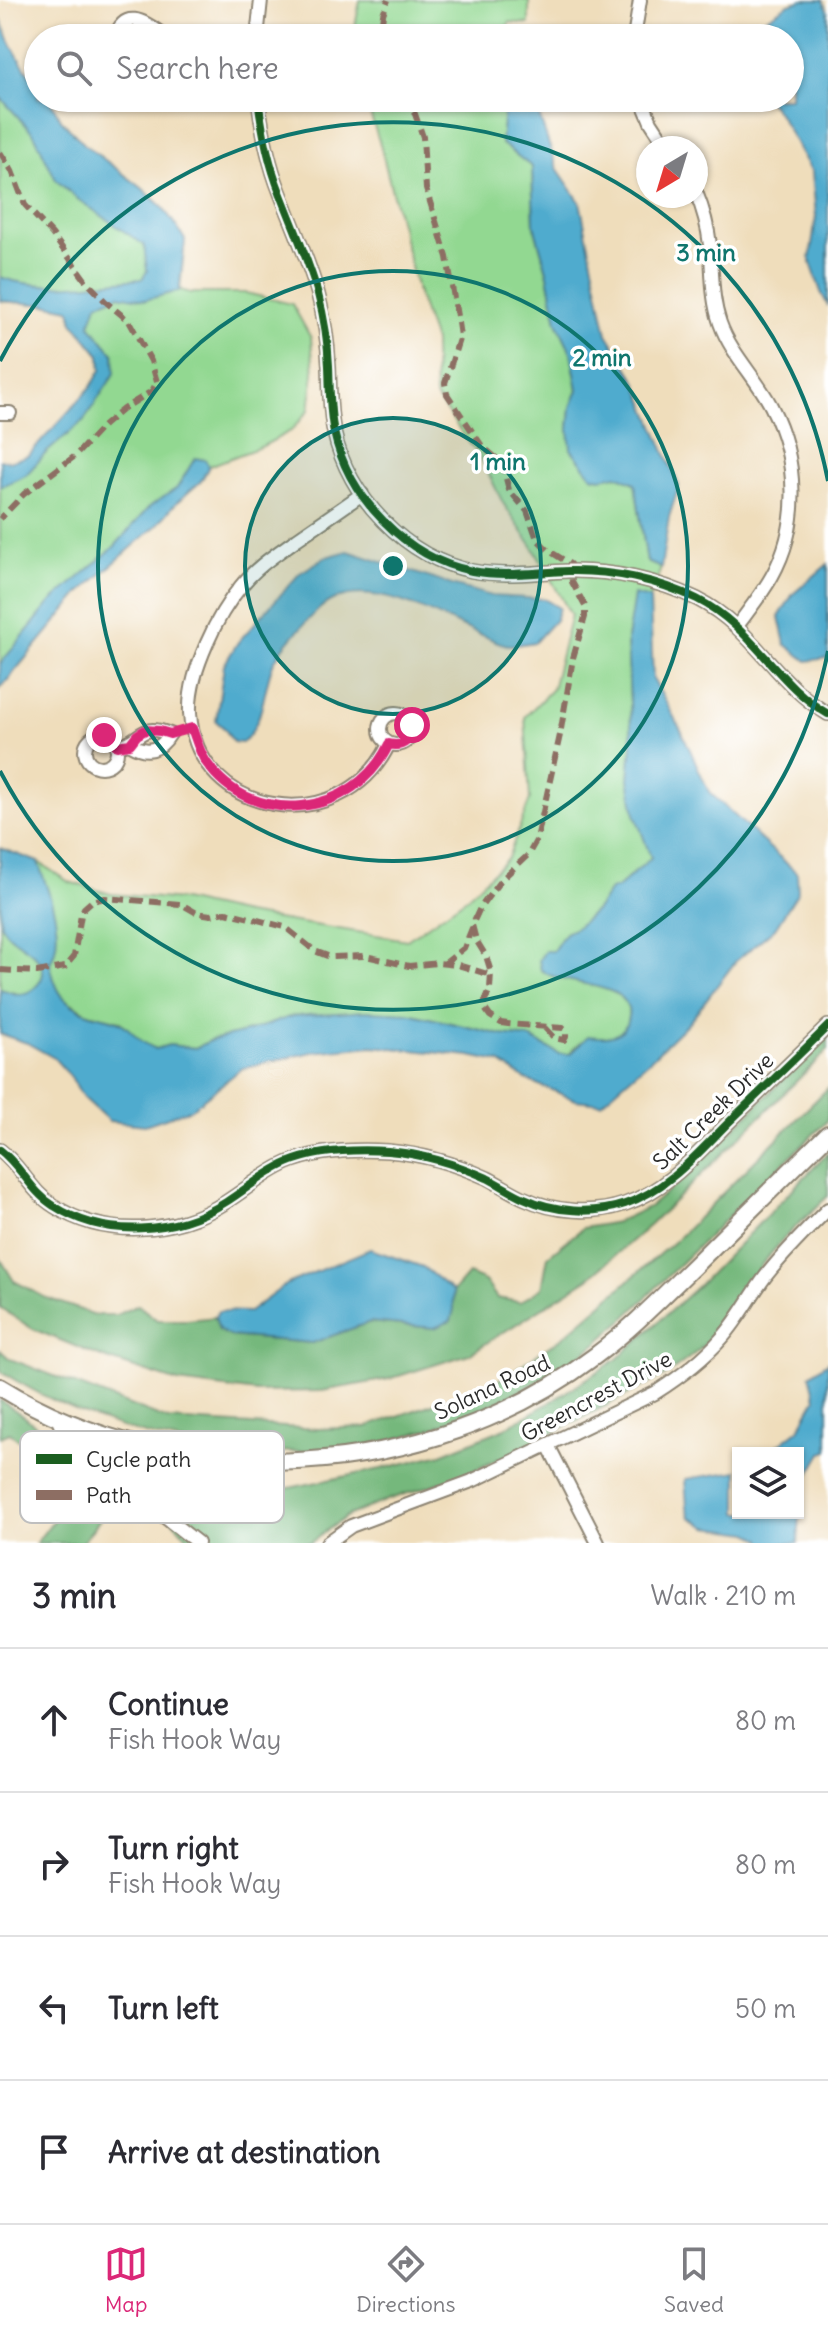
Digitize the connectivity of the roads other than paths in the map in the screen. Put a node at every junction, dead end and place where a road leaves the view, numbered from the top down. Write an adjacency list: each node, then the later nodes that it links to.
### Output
1 (261, 0): 5 (street)
2 (640, 0): 6 (street)
3 (125, 24): 4 (street)
4 (148, 24)
5 (258, 24)
6 (636, 24)
7 (260, 112): 11 (street)
8 (647, 112): 9 (street)
9 (660, 136)
10 (701, 208): 12 (street)
11 (362, 494): 12 (street); 14 (street)
12 (737, 626): 13 (street)
13 (828, 714)
14 (192, 728): 15 (street); 16 (street)
15 (170, 734): 15 (street)
16 (389, 744)
17 (828, 1026): 19 (street, Salt Creek Drive)
18 (828, 1134): 26 (street, Solana Road)
19 (0, 1150)
20 (828, 1209): 25 (street, Greencrest Drive)
21 (0, 1387): 22 (street, Solana Road)
22 (56, 1415): 23 (street); 24 (street, Solana Road)
23 (64, 1431)
24 (101, 1431)
25 (548, 1445): 29 (street, Greencrest Drive); 30 (street)
26 (284, 1461)
27 (172, 1523): 28 (street)
28 (198, 1543)
29 (327, 1543)
30 (598, 1543)

